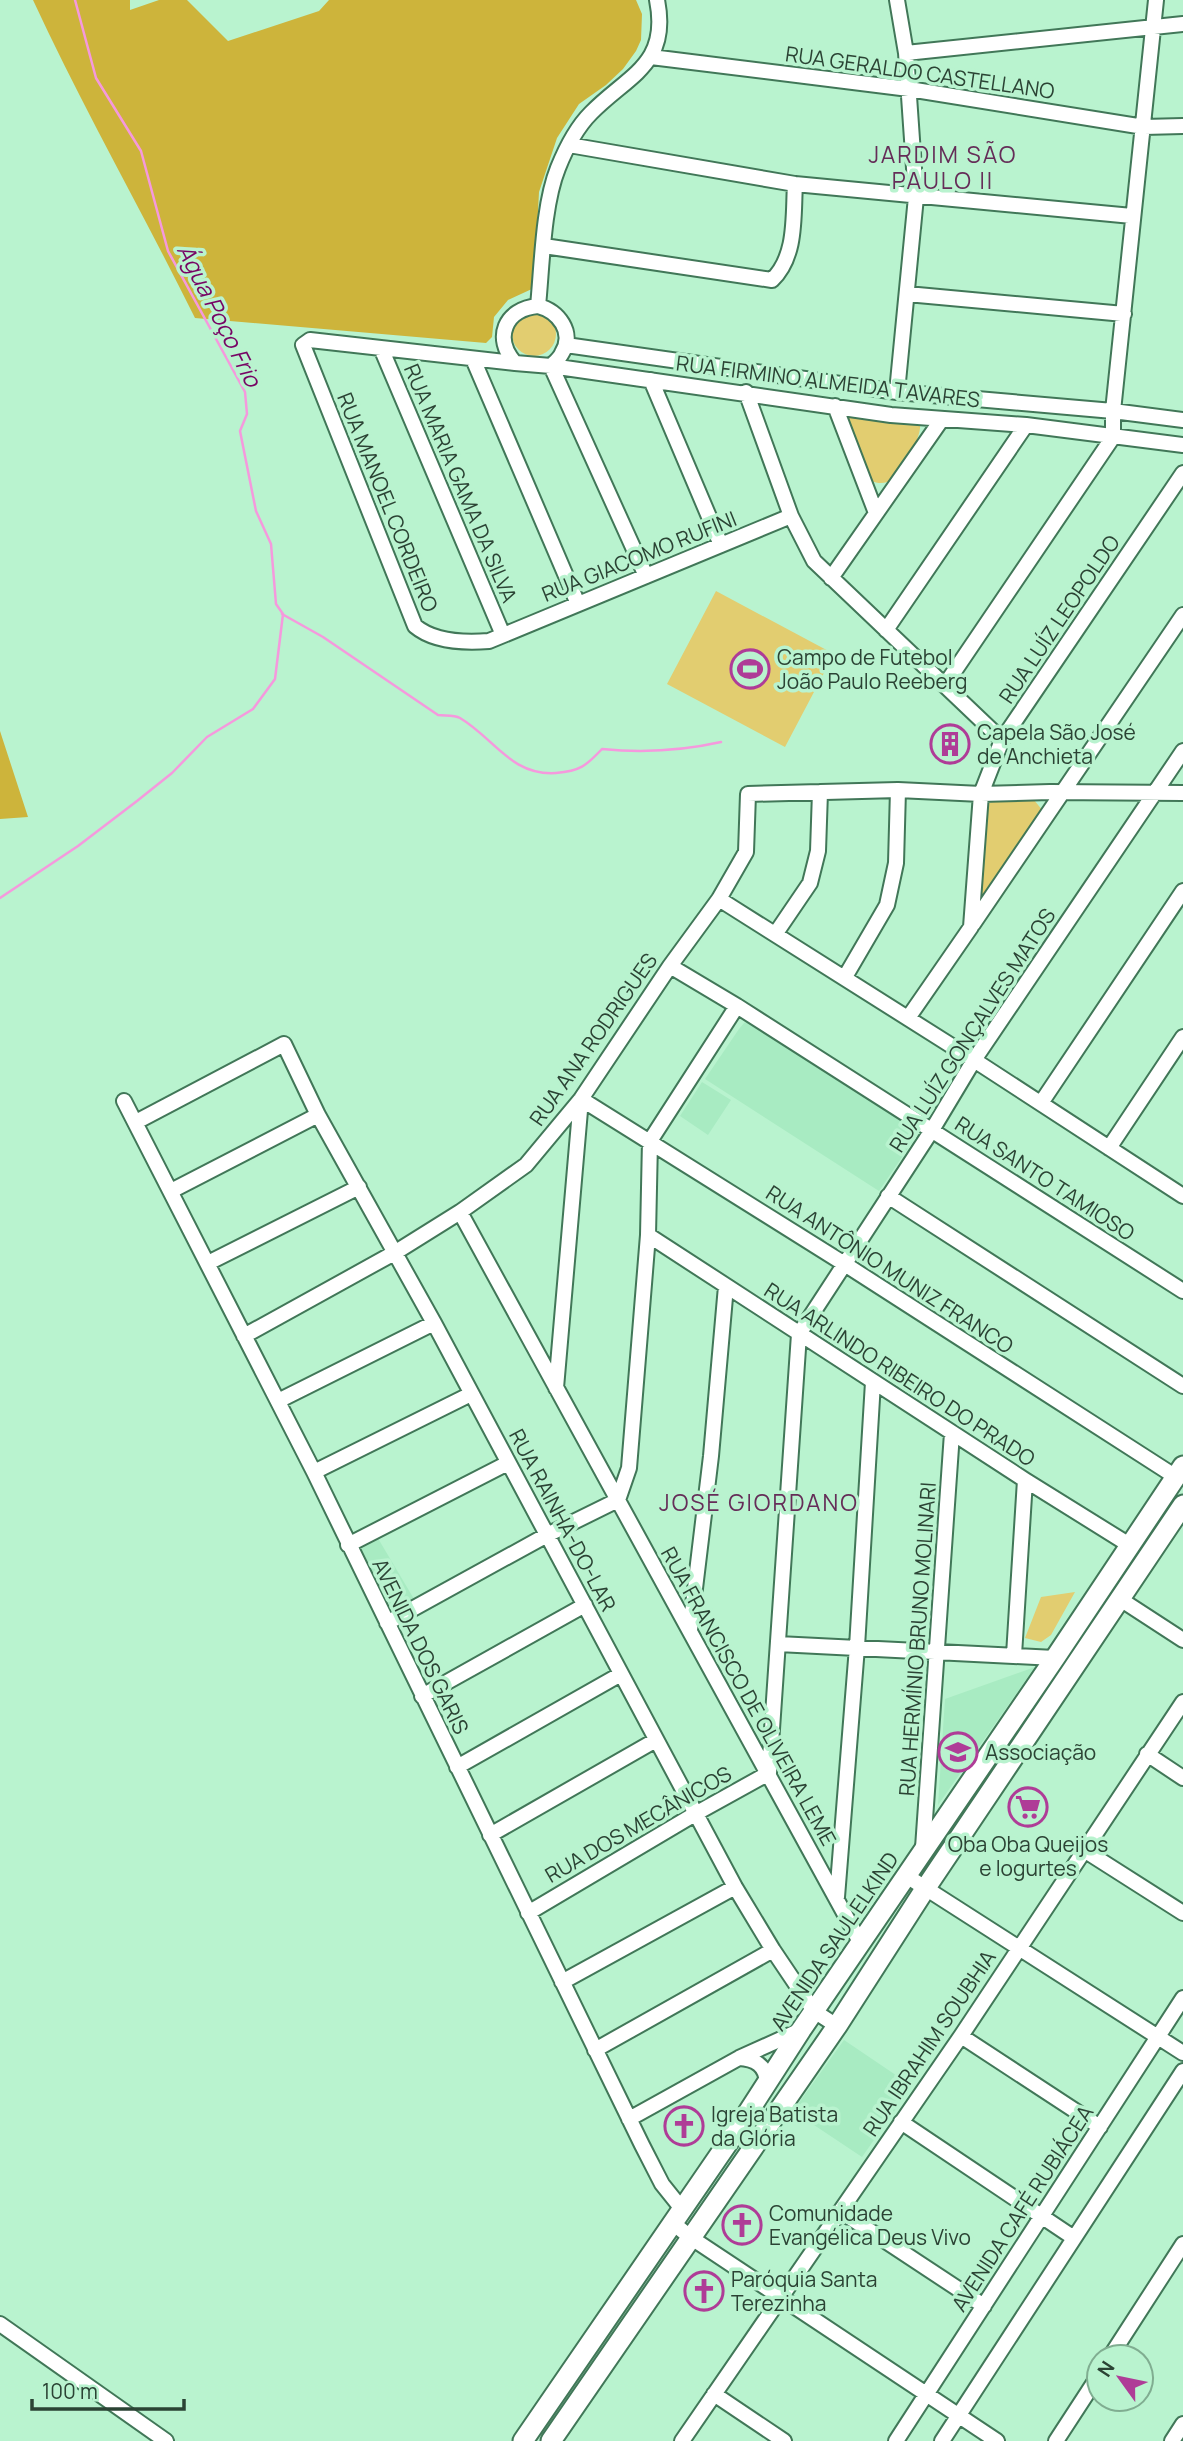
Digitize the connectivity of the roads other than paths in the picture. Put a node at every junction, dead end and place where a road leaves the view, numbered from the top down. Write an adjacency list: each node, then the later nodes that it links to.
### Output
1 (657, 0): 7 (street)
2 (897, 0): 6 (street)
3 (1156, 0): 5 (street)
4 (1183, 24): 5 (street)
5 (1154, 27): 6 (street); 10 (street)
6 (906, 53): 8 (street)
7 (651, 57): 8 (street, RUA GERALDO CASTELLANO); 11 (street)
8 (909, 89): 10 (street, RUA GERALDO CASTELLANO); 13 (street)
9 (1183, 126): 10 (street, RUA GERALDO CASTELLANO)
10 (1144, 127): 14 (street)
11 (569, 145): 12 (street); 15 (street)
12 (795, 184): 13 (street); 15 (street)
13 (916, 197): 14 (street); 16 (street)
14 (1132, 216): 18 (street)
15 (544, 246): 17 (street)
16 (906, 295): 18 (street); 27 (street)
17 (538, 306): 19 (street); 23 (street)
18 (1124, 314): 29 (street)
19 (566, 345): 24 (street); 27 (street, RUA FIRMINO ALMEIDA TAVARES)
20 (303, 348): 21 (street, RUA FIRMINO ALMEIDA TAVARES); 44 (street, RUA MANOEL CORDEIRO)
21 (381, 348): 22 (street, RUA FIRMINO ALMEIDA TAVARES); 44 (street, RUA MARIA GAMA DA SILVA)
22 (473, 359): 23 (street, RUA FIRMINO ALMEIDA TAVARES); 41 (street)
23 (515, 363): 24 (street, RUA FIRMINO ALMEIDA TAVARES)
24 (551, 366): 25 (street, RUA FIRMINO ALMEIDA TAVARES); 39 (street)
25 (651, 380): 26 (street, RUA FIRMINO ALMEIDA TAVARES); 38 (street)
26 (746, 392): 28 (street, RUA FIRMINO ALMEIDA TAVARES); 37 (street)
27 (897, 392): 29 (street, RUA FIRMINO ALMEIDA TAVARES)
28 (835, 407): 30 (street, RUA FIRMINO ALMEIDA TAVARES); 36 (street)
29 (1113, 411): 31 (street, RUA FIRMINO ALMEIDA TAVARES); 33 (street)
30 (942, 419): 32 (street, RUA FIRMINO ALMEIDA TAVARES); 36 (street)
31 (1183, 420)
32 (1026, 425): 33 (street, RUA FIRMINO ALMEIDA TAVARES); 43 (street)
33 (1113, 436): 34 (street, RUA FIRMINO ALMEIDA TAVARES); 45 (street)
34 (1183, 445)
35 (1183, 473): 46 (street, RUA LUÍZ LEOPOLDO)
36 (876, 513): 40 (street)
37 (790, 516): 38 (street, RUA GIACOMO RUFINI); 40 (street)
38 (721, 545): 39 (street, RUA GIACOMO RUFINI)
39 (646, 576): 41 (street, RUA GIACOMO RUFINI)
40 (831, 578): 43 (street)
41 (578, 604): 44 (street, RUA GIACOMO RUFINI)
42 (1183, 615): 50 (street)
43 (886, 630): 45 (street)
44 (503, 635)
45 (945, 685): 46 (street)
46 (1002, 740): 53 (street, RUA LUÍZ LEOPOLDO)
47 (1183, 751): 51 (street, RUA LUÍZ GONÇALVES MATOS)
48 (898, 790): 49 (street); 53 (street); 59 (street)
49 (820, 792): 55 (street, RUA ANA RODRIGUES); 57 (street)
50 (1064, 792): 51 (street); 53 (street); 56 (street)
51 (1154, 793): 52 (street); 63 (street, RUA LUÍZ GONÇALVES MATOS)
52 (1183, 793)
53 (981, 794): 56 (street, RUA LUÍZ LEOPOLDO)
54 (1183, 891): 66 (street)
55 (719, 899): 57 (street); 58 (street, RUA ANA RODRIGUES)
56 (971, 927): 61 (street)
57 (776, 933): 59 (street)
58 (670, 965): 60 (street, RUA SANTO TAMIOSO); 64 (street, RUA ANA RODRIGUES)
59 (845, 977): 61 (street)
60 (737, 1006): 69 (street, RUA SANTO TAMIOSO); 70 (street)
61 (908, 1018): 63 (street)
62 (1183, 1037): 71 (street)
63 (974, 1060): 66 (street); 69 (street, RUA LUÍZ GONÇALVES MATOS)
64 (581, 1099): 70 (street, RUA ANTÔNIO MUNIZ FRANCO); 76 (street, RUA ANA RODRIGUES); 88 (street)
65 (124, 1101): 68 (street, AVENIDA DOS GARIS)
66 (1041, 1103): 71 (street)
67 (318, 1115): 68 (street, RUA RAINHA-DO-LAR); 72 (street, RUA RAINHA-DO-LAR); 74 (street)
68 (136, 1122): 74 (street, AVENIDA DOS GARIS)
69 (932, 1130): 75 (street, RUA LUÍZ GONÇALVES MATOS); 82 (street, RUA SANTO TAMIOSO)
70 (650, 1141): 77 (street); 80 (street, RUA ANTÔNIO MUNIZ FRANCO)
71 (1109, 1147): 73 (street)
72 (359, 1187): 78 (street, RUA RAINHA-DO-LAR); 79 (street)
73 (1180, 1189)
74 (171, 1191): 79 (street, AVENIDA DOS GARIS)
75 (888, 1196): 80 (street, RUA LUÍZ GONÇALVES MATOS); 87 (street)
76 (460, 1212): 78 (street, RUA ANA RODRIGUES); 88 (street, RUA FRANCISCO DE OLIVEIRA LEME)
77 (648, 1235): 81 (street, RUA ARLINDO RIBEIRO DO PRADO); 96 (street)
78 (396, 1252): 83 (street, RUA RAINHA-DO-LAR); 85 (street, RUA ANA RODRIGUES)
79 (208, 1263): 85 (street, AVENIDA DOS GARIS)
80 (844, 1263): 84 (street, RUA LUÍZ GONÇALVES MATOS); 94 (street, RUA ANTÔNIO MUNIZ FRANCO)
81 (726, 1286): 84 (street, RUA ARLINDO RIBEIRO DO PRADO); 104 (street)
82 (1183, 1291)
83 (434, 1323): 89 (street, RUA RAINHA-DO-LAR); 90 (street)
84 (799, 1334): 86 (street, RUA ARLINDO RIBEIRO DO PRADO); 106 (street)
85 (244, 1336): 90 (street, AVENIDA DOS GARIS)
86 (873, 1382): 91 (street, RUA ARLINDO RIBEIRO DO PRADO); 107 (street)
87 (1183, 1386)
88 (556, 1388): 96 (street, RUA FRANCISCO DE OLIVEIRA LEME)
89 (471, 1394): 92 (street, RUA RAINHA-DO-LAR); 93 (street)
90 (278, 1401): 93 (street, AVENIDA DOS GARIS)
91 (952, 1433): 95 (street, RUA ARLINDO RIBEIRO DO PRADO); 108 (street, RUA HERMÍNIO BRUNO MOLINARI)
92 (508, 1463): 98 (street, RUA RAINHA-DO-LAR); 99 (street)
93 (314, 1472): 99 (street, AVENIDA DOS GARIS)
94 (1179, 1472): 100 (main road, AVENIDA SAUL ELKIND)
95 (1025, 1480): 100 (street, RUA ARLINDO RIBEIRO DO PRADO); 109 (street)
96 (618, 1500): 98 (street); 104 (street, RUA FRANCISCO DE OLIVEIRA LEME)
97 (1180, 1515): 101 (main road)
98 (547, 1535): 102 (street, RUA RAINHA-DO-LAR); 103 (street)
99 (348, 1545): 103 (street, AVENIDA DOS GARIS)
100 (1131, 1546): 110 (main road, AVENIDA SAUL ELKIND)
101 (1120, 1599): 105 (street); 125 (main road)
102 (585, 1605): 111 (street, RUA RAINHA-DO-LAR); 112 (street)
103 (387, 1623): 112 (street, AVENIDA DOS GARIS)
104 (690, 1630): 117 (street, RUA FRANCISCO DE OLIVEIRA LEME)
105 (1183, 1640)
106 (778, 1644): 107 (street); 117 (street)
107 (857, 1647): 108 (street); 126 (street)
108 (937, 1651): 109 (street); 121 (street, RUA HERMÍNIO BRUNO MOLINARI)
109 (1014, 1656): 110 (street)
110 (1055, 1658): 121 (main road, AVENIDA SAUL ELKIND)
111 (621, 1674): 114 (street, RUA RAINHA-DO-LAR); 116 (street)
112 (422, 1696): 116 (street, AVENIDA DOS GARIS)
113 (1183, 1702): 115 (street, RUA IBRAHIM SOUBHIA)
114 (656, 1740): 119 (street, RUA RAINHA-DO-LAR); 120 (street)
115 (1147, 1755): 118 (street); 122 (street, RUA IBRAHIM SOUBHIA)
116 (457, 1767): 120 (street, AVENIDA DOS GARIS)
117 (769, 1773): 119 (street, RUA DOS MECÂNICOS); 126 (street, RUA FRANCISCO DE OLIVEIRA LEME)
118 (1183, 1778)
119 (695, 1814): 124 (street, RUA RAINHA-DO-LAR); 127 (street, RUA DOS MECÂNICOS)
120 (490, 1835): 127 (street, AVENIDA DOS GARIS)
121 (923, 1848): 123 (main road, AVENIDA SAUL ELKIND)
122 (1084, 1850): 128 (street); 130 (street, RUA IBRAHIM SOUBHIA)
123 (905, 1875): 125 (street); 129 (main road, AVENIDA SAUL ELKIND)
124 (735, 1887): 131 (street, RUA RAINHA-DO-LAR); 132 (street)
125 (925, 1888): 130 (street); 135 (main road)
126 (837, 1898): 129 (street, RUA FRANCISCO DE OLIVEIRA LEME)
127 (528, 1913): 132 (street, AVENIDA DOS GARIS)
128 (1183, 1913)
129 (860, 1942): 134 (main road, AVENIDA SAUL ELKIND)
130 (1019, 1948): 137 (street, RUA IBRAHIM SOUBHIA); 138 (street)
131 (773, 1950): 134 (street, RUA RAINHA-DO-LAR); 139 (street)
132 (562, 1982): 139 (street, AVENIDA DOS GARIS)
133 (1183, 1998): 138 (street, AVENIDA CAFÉ RUBIÁCEA)
134 (814, 2011): 135 (street); 136 (main road, AVENIDA SAUL ELKIND)
135 (837, 2025): 150 (main road)
136 (801, 2030): 141 (street); 143 (main road, AVENIDA SAUL ELKIND)
137 (961, 2036): 145 (street, RUA IBRAHIM SOUBHIA); 146 (street)
138 (1158, 2038): 140 (street); 146 (street, AVENIDA CAFÉ RUBIÁCEA)
139 (595, 2050): 144 (street, AVENIDA DOS GARIS)
140 (1183, 2053)
141 (739, 2058): 143 (street); 144 (street)
142 (1183, 2071): 151 (street)
143 (767, 2083): 148 (main road, AVENIDA SAUL ELKIND)
144 (629, 2119): 148 (street, AVENIDA DOS GARIS)
145 (901, 2122): 147 (street, RUA IBRAHIM SOUBHIA); 149 (street)
146 (1100, 2127): 149 (street, AVENIDA CAFÉ RUBIÁCEA)
147 (840, 2211): 153 (street, RUA IBRAHIM SOUBHIA); 154 (street)
148 (678, 2216): 150 (street, AVENIDA DOS GARIS); 163 (main road, AVENIDA SAUL ELKIND)
149 (1042, 2217): 151 (street); 154 (street, AVENIDA CAFÉ RUBIÁCEA)
150 (691, 2237): 153 (street, AVENIDA DOS GARIS); 164 (main road)
151 (1074, 2238): 160 (street)
152 (1183, 2244): 156 (street)
153 (780, 2297): 157 (street, RUA IBRAHIM SOUBHIA); 158 (street, AVENIDA DOS GARIS)
154 (984, 2306): 158 (street, AVENIDA CAFÉ RUBIÁCEA)
155 (0, 2325): 162 (street)
156 (1119, 2343)
157 (714, 2394): 165 (street, RUA IBRAHIM SOUBHIA); 166 (street)
158 (926, 2395): 160 (street, AVENIDA DOS GARIS); 167 (street, AVENIDA CAFÉ RUBIÁCEA)
159 (1085, 2396): 170 (street)
160 (958, 2416): 168 (street); 169 (street, AVENIDA DOS GARIS)
161 (1183, 2424): 171 (street)
162 (166, 2441)
163 (523, 2441)
164 (551, 2441)
165 (682, 2441)
166 (784, 2441)
167 (896, 2441)
168 (942, 2441)
169 (997, 2441)
170 (1056, 2441)
171 (1172, 2441)

